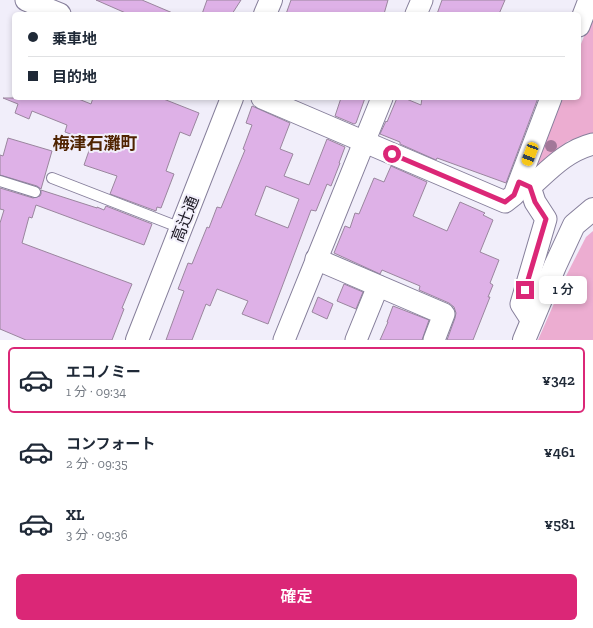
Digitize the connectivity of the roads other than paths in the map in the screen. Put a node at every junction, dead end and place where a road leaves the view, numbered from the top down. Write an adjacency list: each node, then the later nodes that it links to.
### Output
1 (26, 0): 5 (street)
2 (271, 0): 6 (street)
3 (422, 0): 7 (street)
4 (589, 0): 8 (street)
5 (55, 12)
6 (266, 12)
7 (417, 12)
8 (581, 21)
9 (231, 100): 20 (street, 高辻通)
10 (267, 100): 13 (street)
11 (381, 100): 13 (street)
12 (550, 100): 17 (street)
13 (364, 142): 17 (street); 21 (street)
14 (593, 144): 17 (street)
15 (52, 178): 20 (lane)
16 (0, 181): 18 (lane)
17 (525, 184): 23 (street)
18 (35, 192)
19 (593, 209): 23 (street)
20 (181, 228): 24 (street, 高辻通)
21 (316, 259): 22 (street); 25 (street)
22 (378, 286): 26 (street); 27 (street)
23 (528, 331)
24 (137, 340)
25 (284, 340)
26 (356, 340)
27 (434, 340)

